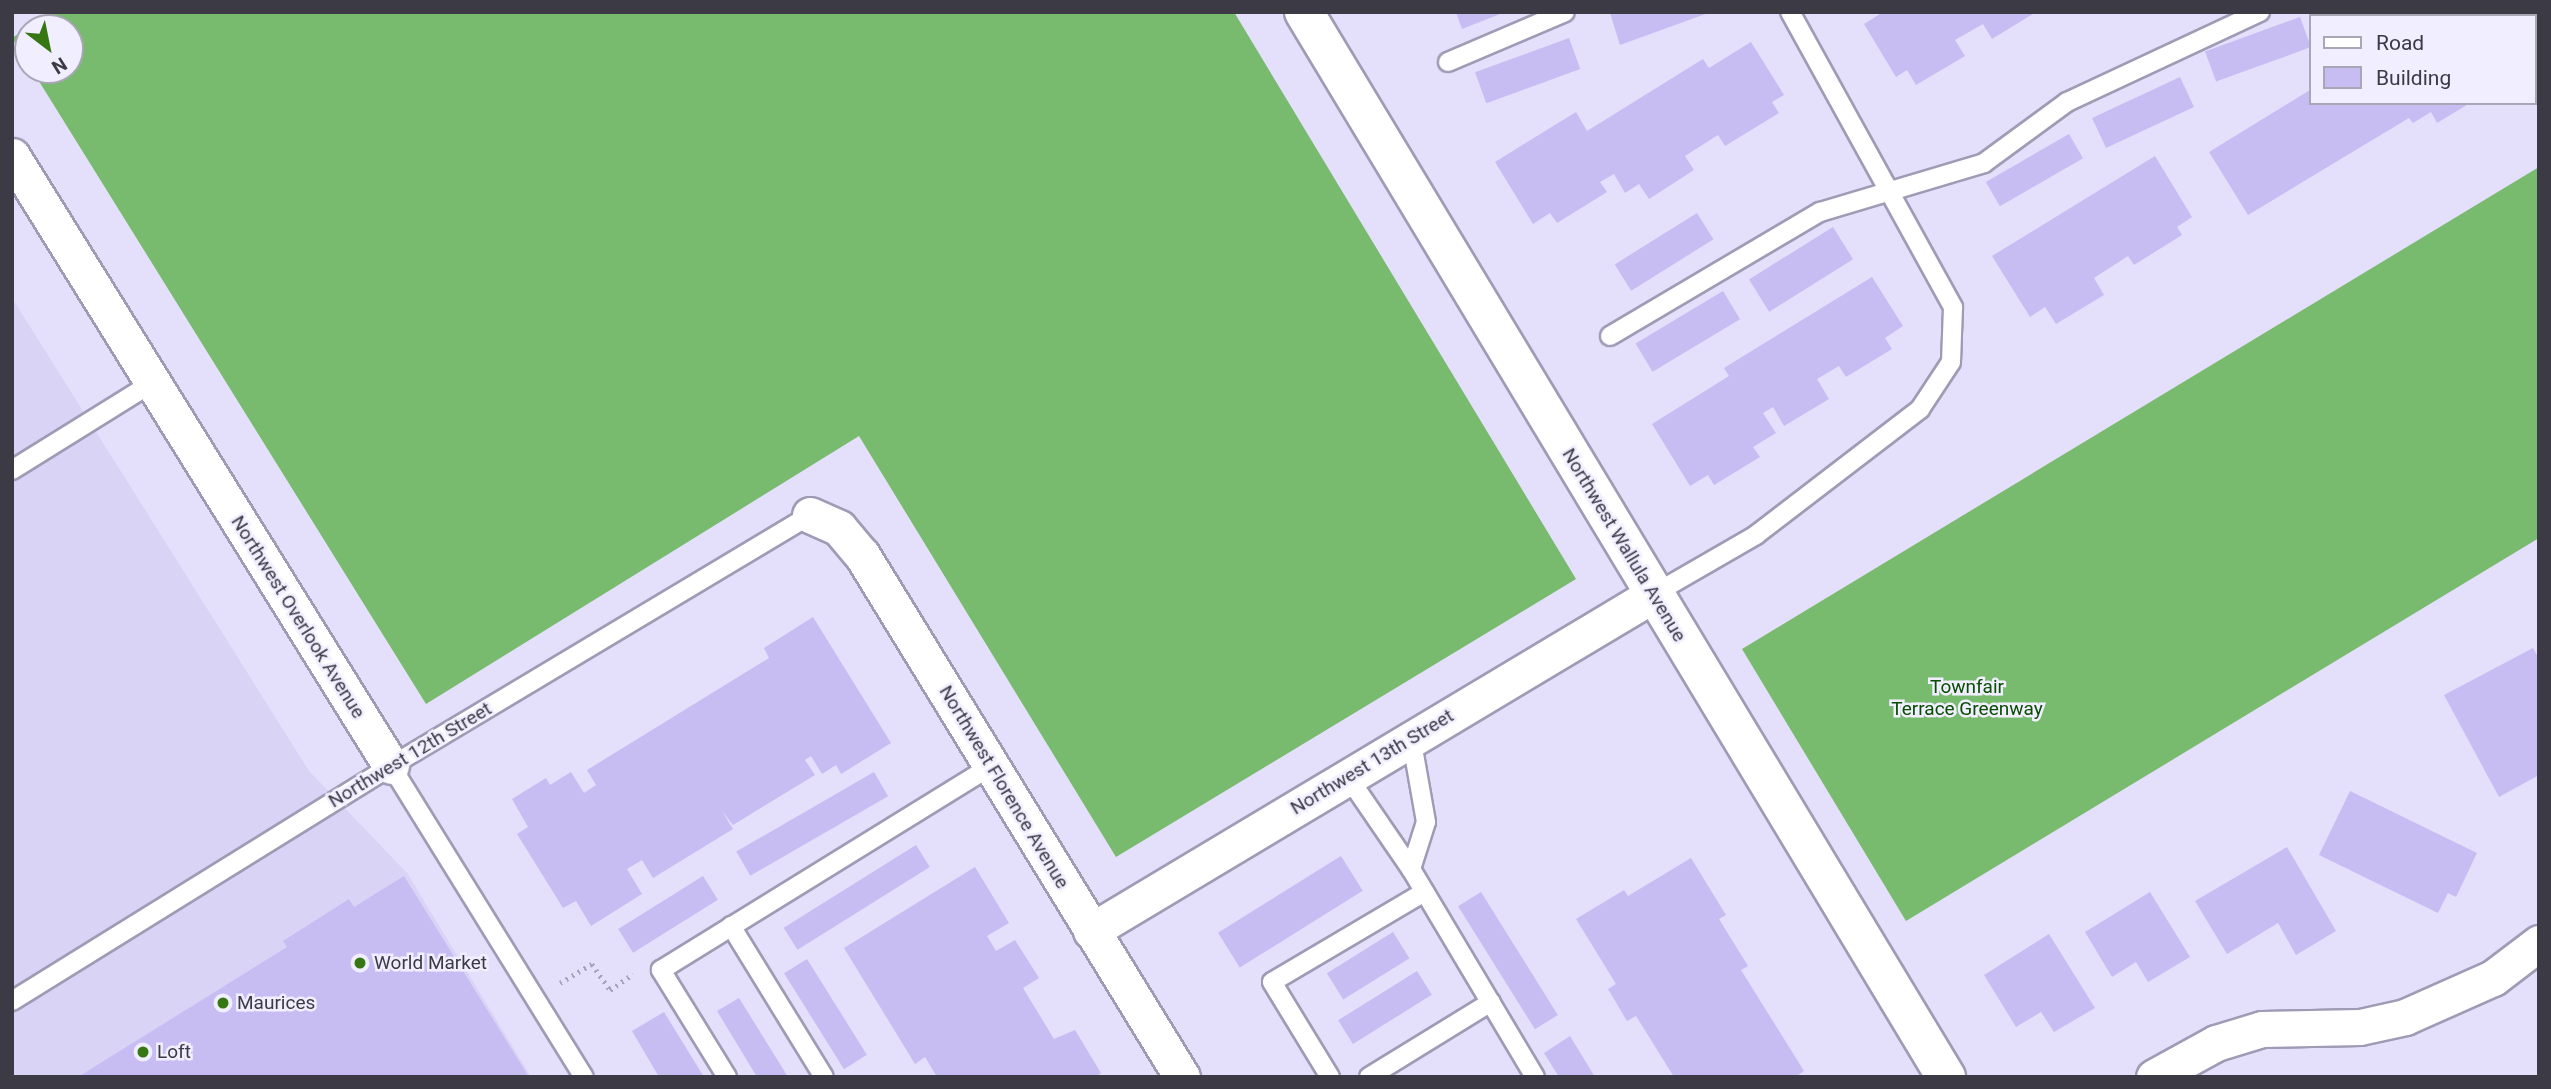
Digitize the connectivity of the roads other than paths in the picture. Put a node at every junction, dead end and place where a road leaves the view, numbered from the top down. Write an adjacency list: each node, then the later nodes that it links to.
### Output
1 (1304, 12): 12 (street, Northwest Wallula Avenue)
2 (1565, 12): 5 (lane)
3 (1790, 12): 7 (lane)
4 (2260, 12): 7 (lane)
5 (1448, 62)
6 (12, 156): 9 (street, Northwest Overlook Avenue)
7 (1892, 191): 8 (lane); 12 (lane)
8 (1610, 336)
9 (152, 383): 10 (lane); 14 (street, Northwest Overlook Avenue)
10 (12, 470)
11 (810, 515): 14 (lane, Northwest 12th Street); 15 (street, Northwest Florence Avenue)
12 (1654, 594): 13 (street, Northwest 13th Street); 31 (street, Northwest Wallula Avenue)
13 (1411, 737): 16 (street, Northwest 13th Street); 17 (lane)
14 (391, 766): 22 (lane, Northwest 12th Street); 24 (lane, Northwest Overlook Avenue)
15 (991, 766): 19 (lane); 20 (street, Northwest Florence Avenue)
16 (1348, 777): 17 (lane); 20 (street, Northwest 13th Street)
17 (1411, 869): 18 (lane)
18 (1424, 891): 23 (lane); 28 (lane)
19 (731, 926): 25 (lane); 26 (lane)
20 (1091, 931): 27 (street, Northwest Florence Avenue)
21 (2539, 943): 32 (street)
22 (12, 1001)
23 (1491, 1002): 29 (lane); 30 (lane)
24 (584, 1077)
25 (727, 1077)
26 (824, 1077)
27 (1182, 1077)
28 (1331, 1077)
29 (1369, 1077)
30 (1535, 1077)
31 (1946, 1077)
32 (2154, 1077)

